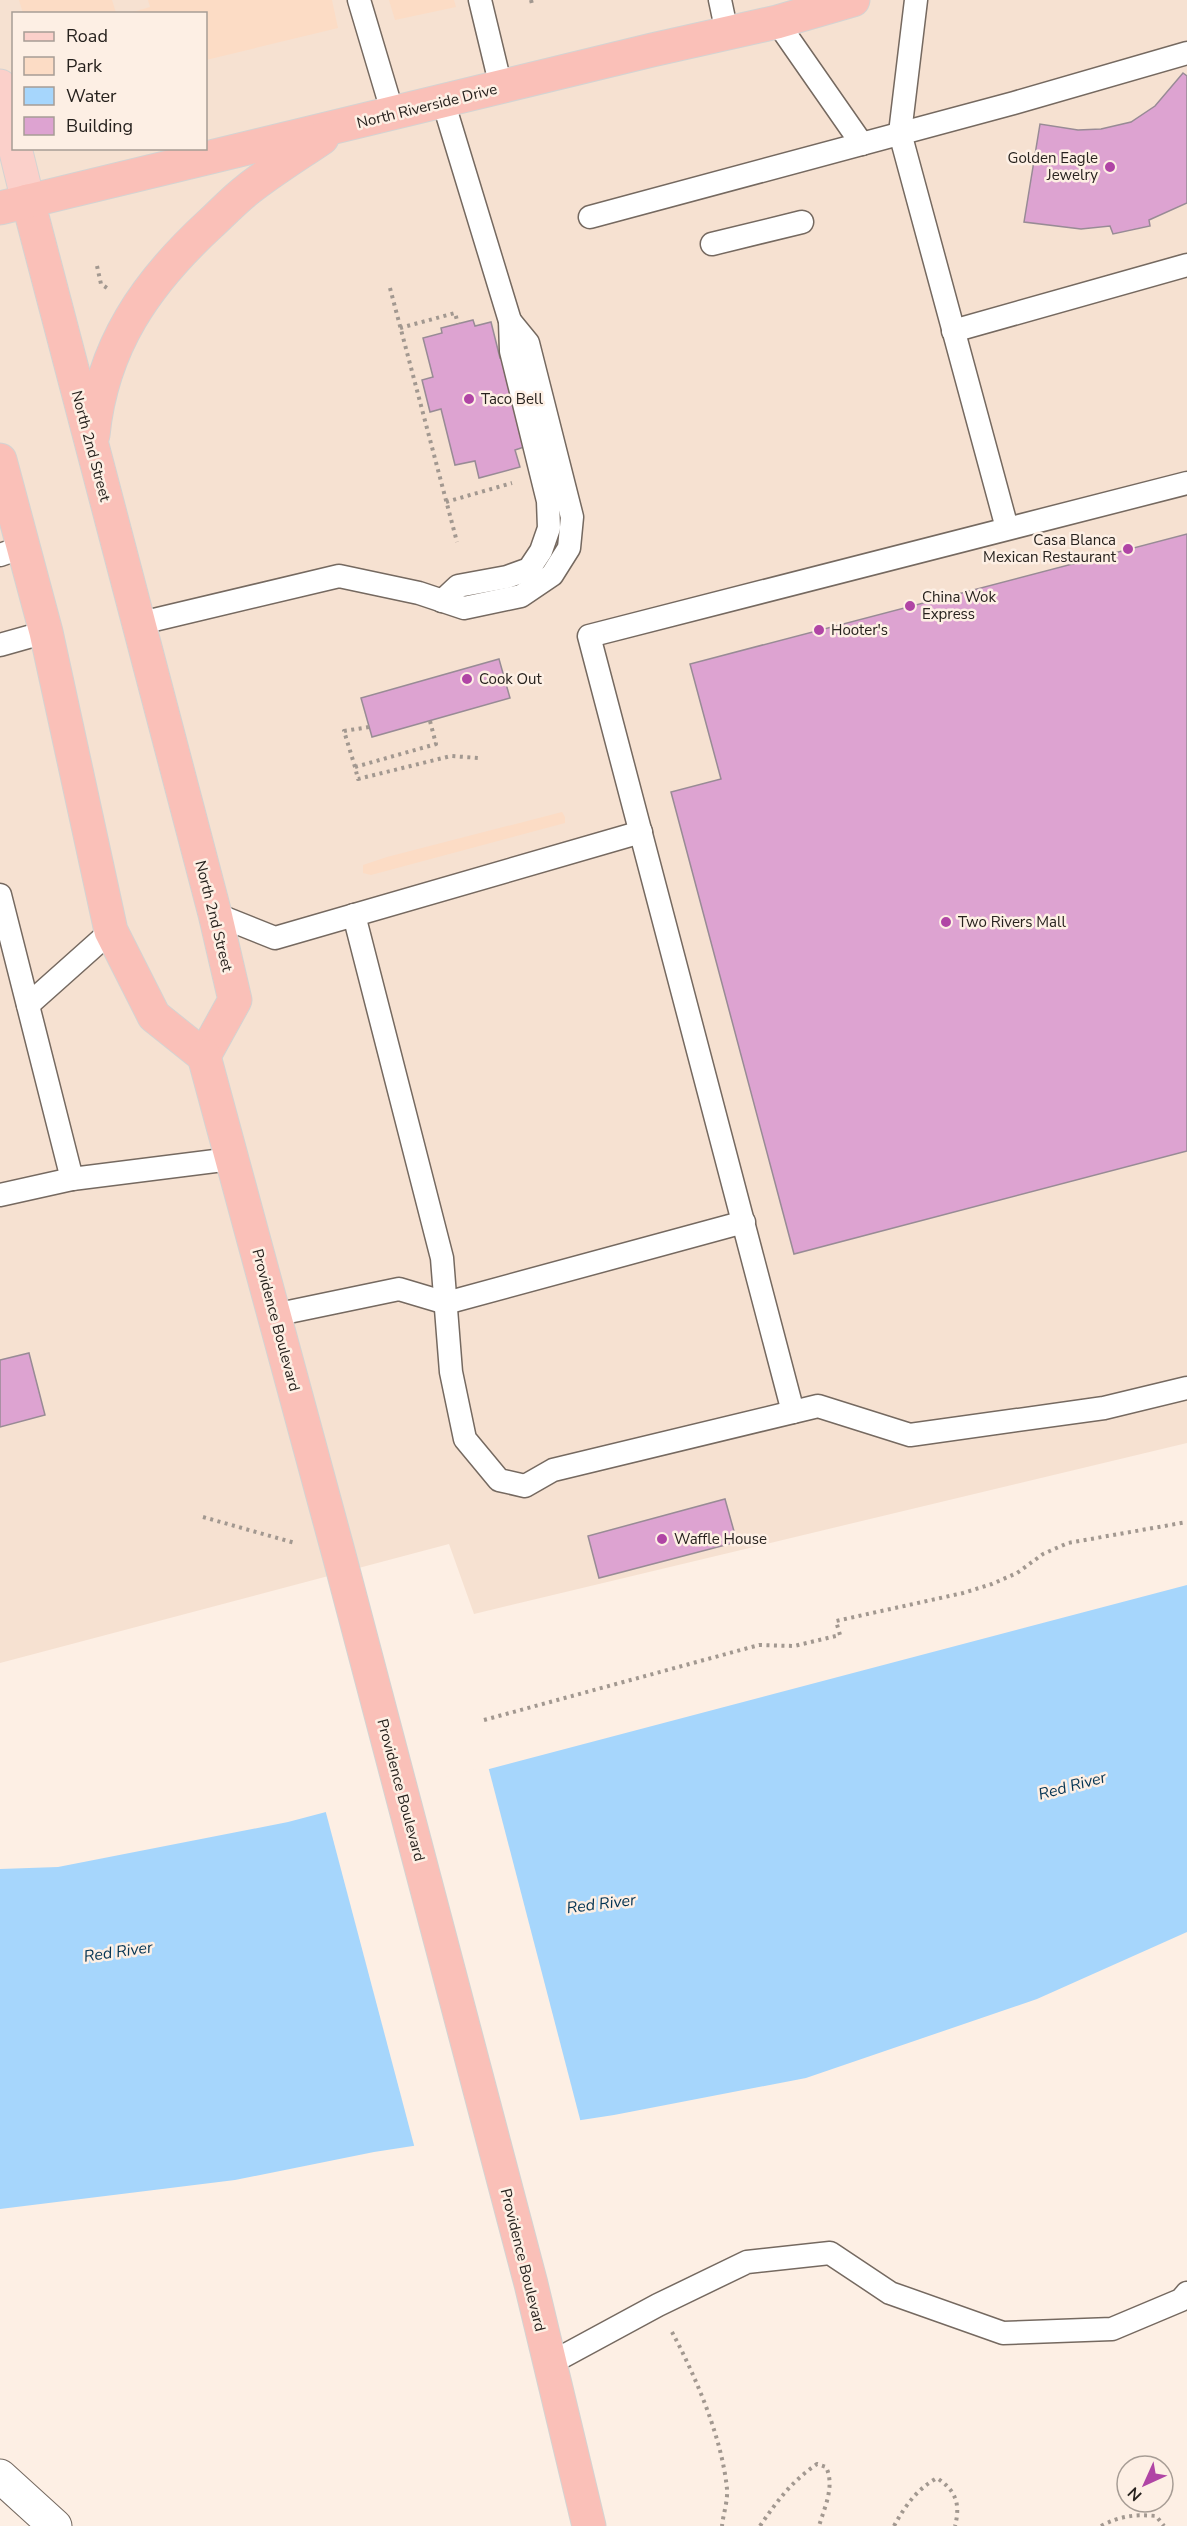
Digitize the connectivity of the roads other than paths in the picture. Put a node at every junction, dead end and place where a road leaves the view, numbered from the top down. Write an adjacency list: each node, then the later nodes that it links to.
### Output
1 (359, 0): 12 (lane)
2 (480, 0): 10 (lane)
3 (720, 0): 7 (lane)
4 (853, 0): 6 (highway, North Riverside Drive)
5 (916, 0): 15 (lane)
6 (777, 22): 7 (highway, North Riverside Drive); 16 (lane)
7 (727, 33): 10 (highway, North Riverside Drive)
8 (1187, 53): 15 (lane)
9 (0, 86): 14 (main road)
10 (501, 87): 11 (highway, North Riverside Drive)
11 (443, 101): 12 (highway, North Riverside Drive); 23 (lane)
12 (393, 114): 13 (highway, North Riverside Drive)
13 (339, 127): 18 (highway, North Riverside Drive); 25 (highway)
14 (12, 134)
15 (900, 134): 16 (lane); 24 (lane)
16 (862, 144): 19 (lane)
17 (15, 150): 18 (main road, North 2nd Street)
18 (14, 204): 25 (highway, North 2nd Street)
19 (590, 217)
20 (802, 222): 21 (lane)
21 (712, 244)
22 (1187, 265): 24 (lane)
23 (510, 321): 30 (lane); 30 (lane)
24 (953, 331): 28 (lane)
25 (92, 449): 31 (highway, North 2nd Street)
26 (0, 460): 29 (highway)
27 (1187, 483): 28 (lane)
28 (1007, 528): 34 (lane)
29 (12, 551): 32 (highway)
30 (442, 601): 31 (lane)
31 (137, 624): 36 (highway, North 2nd Street)
32 (46, 632): 33 (lane); 38 (highway)
33 (0, 645)
34 (641, 832): 37 (lane); 44 (lane)
35 (0, 895): 39 (lane)
36 (215, 914): 37 (lane); 40 (highway, North 2nd Street)
37 (354, 915): 45 (lane)
38 (111, 931): 39 (lane); 40 (highway)
39 (28, 1005): 42 (lane)
40 (204, 1056): 41 (highway, Providence Boulevard)
41 (231, 1159): 42 (lane); 46 (highway, Providence Boulevard)
42 (72, 1179): 43 (lane)
43 (0, 1195)
44 (744, 1222): 45 (lane); 48 (lane)
45 (446, 1303): 46 (lane); 48 (lane)
46 (274, 1315): 50 (highway, Providence Boulevard)
47 (1187, 1388): 48 (lane)
48 (793, 1412)
49 (1187, 2293): 50 (lane)
50 (549, 2364): 53 (highway, Providence Boulevard)
51 (0, 2476): 52 (street)
52 (55, 2526)
53 (589, 2526)

